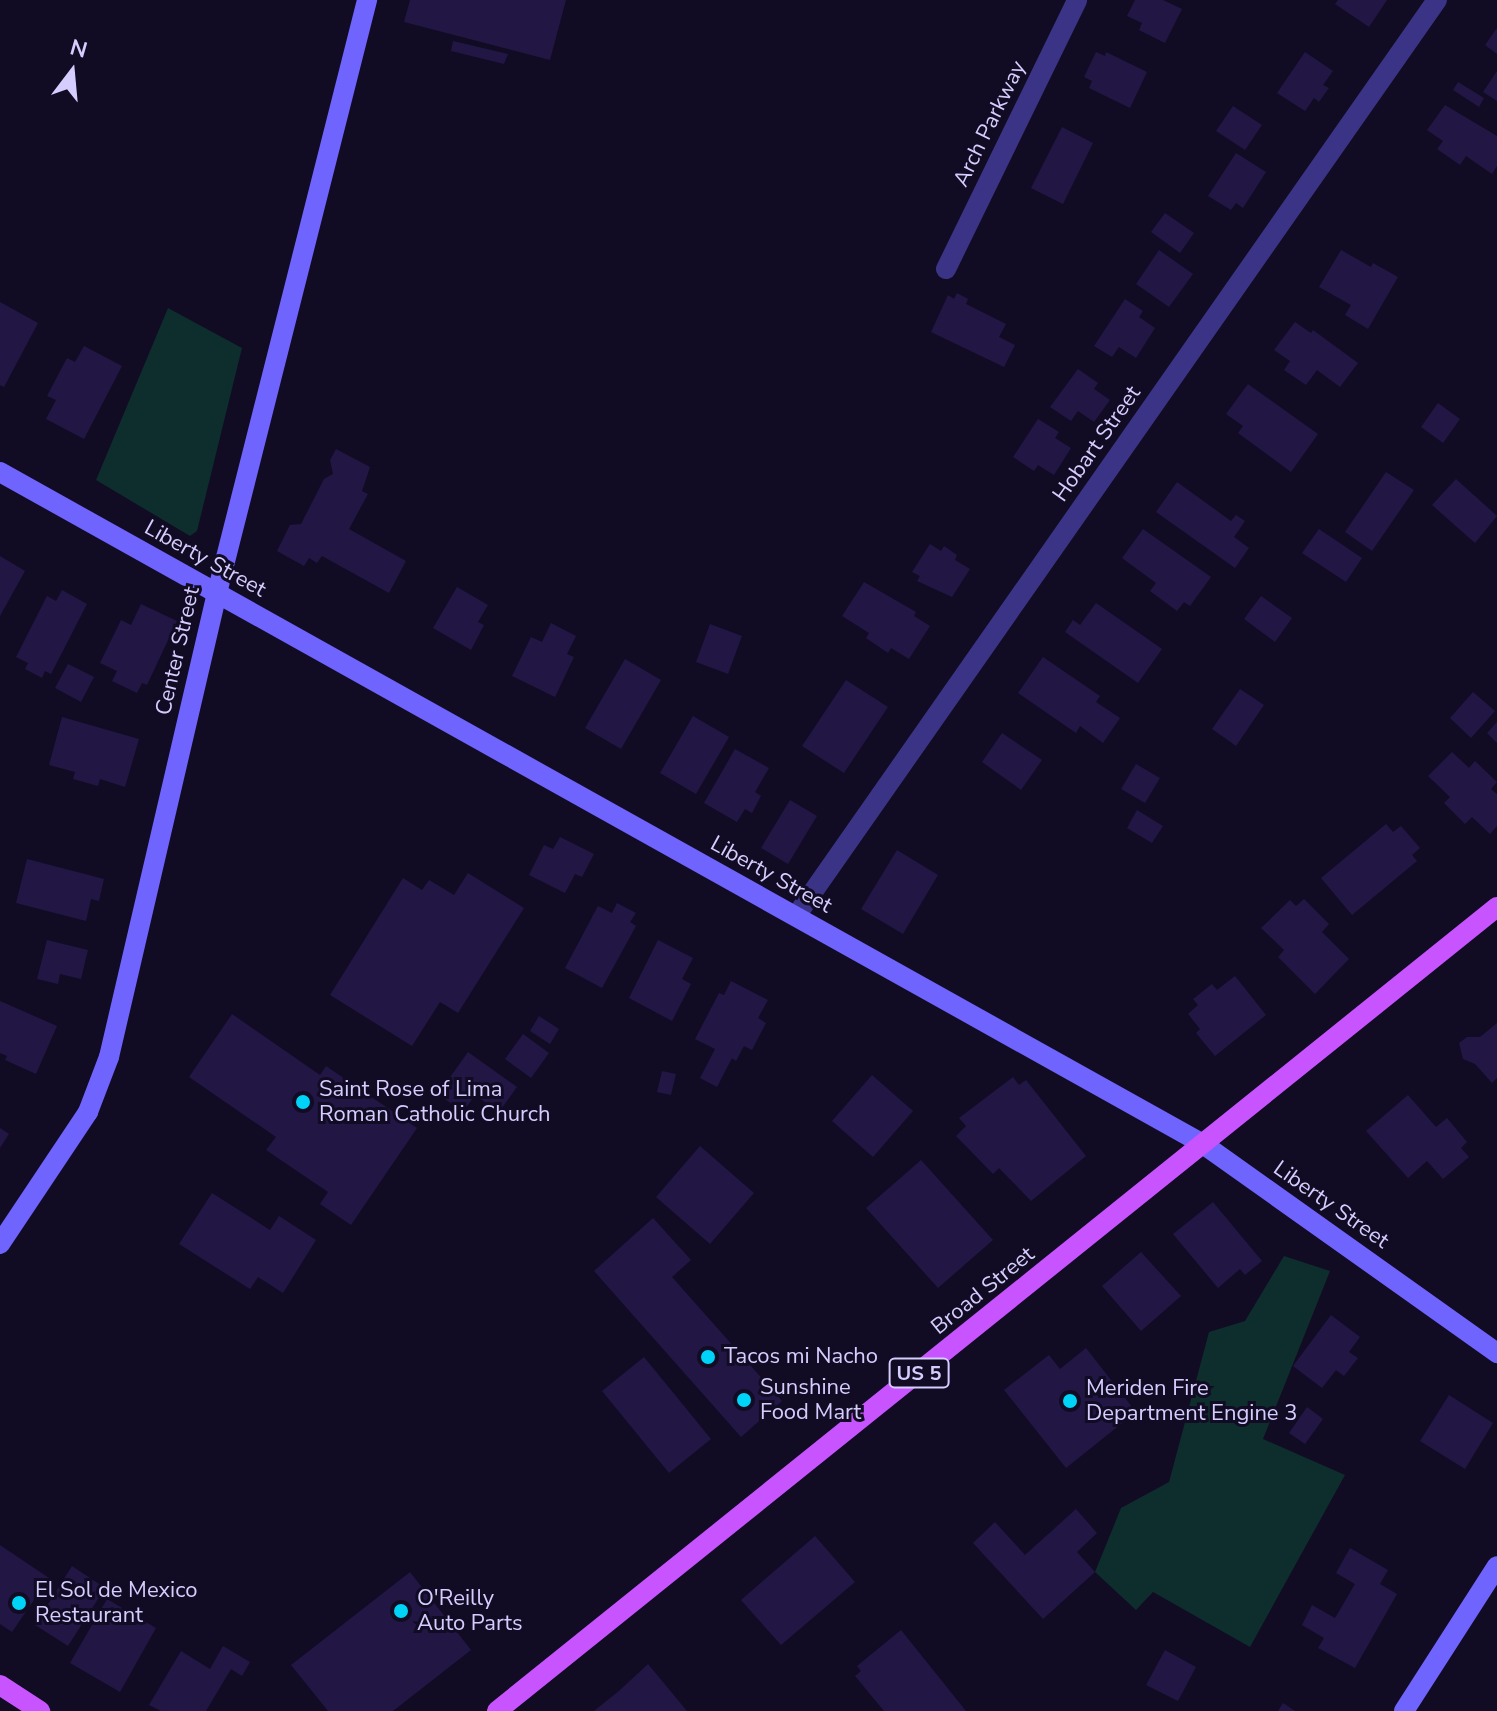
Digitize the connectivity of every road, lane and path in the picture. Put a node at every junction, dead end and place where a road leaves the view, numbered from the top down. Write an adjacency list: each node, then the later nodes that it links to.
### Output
1 (367, 0): 6 (main road, Center Street)
2 (1077, 0): 4 (street, Arch Parkway)
3 (1437, 0): 8 (street, Hobart Street)
4 (946, 269)
5 (0, 472): 6 (main road, Liberty Street)
6 (217, 593): 8 (main road, Liberty Street); 10 (main road, Center Street)
7 (1497, 907): 9 (main road, Broad Street / US 5)
8 (796, 916): 9 (main road, Liberty Street)
9 (1203, 1144): 11 (main road, Liberty Street); 14 (main road, Broad Street / US 5)
10 (0, 1244)
11 (1497, 1353)
12 (1497, 1566): 17 (main road)
13 (0, 1685): 15 (main road)
14 (513, 1703): 16 (main road, Broad Street / US 5)
15 (40, 1711)
16 (497, 1711)
17 (1404, 1711)

